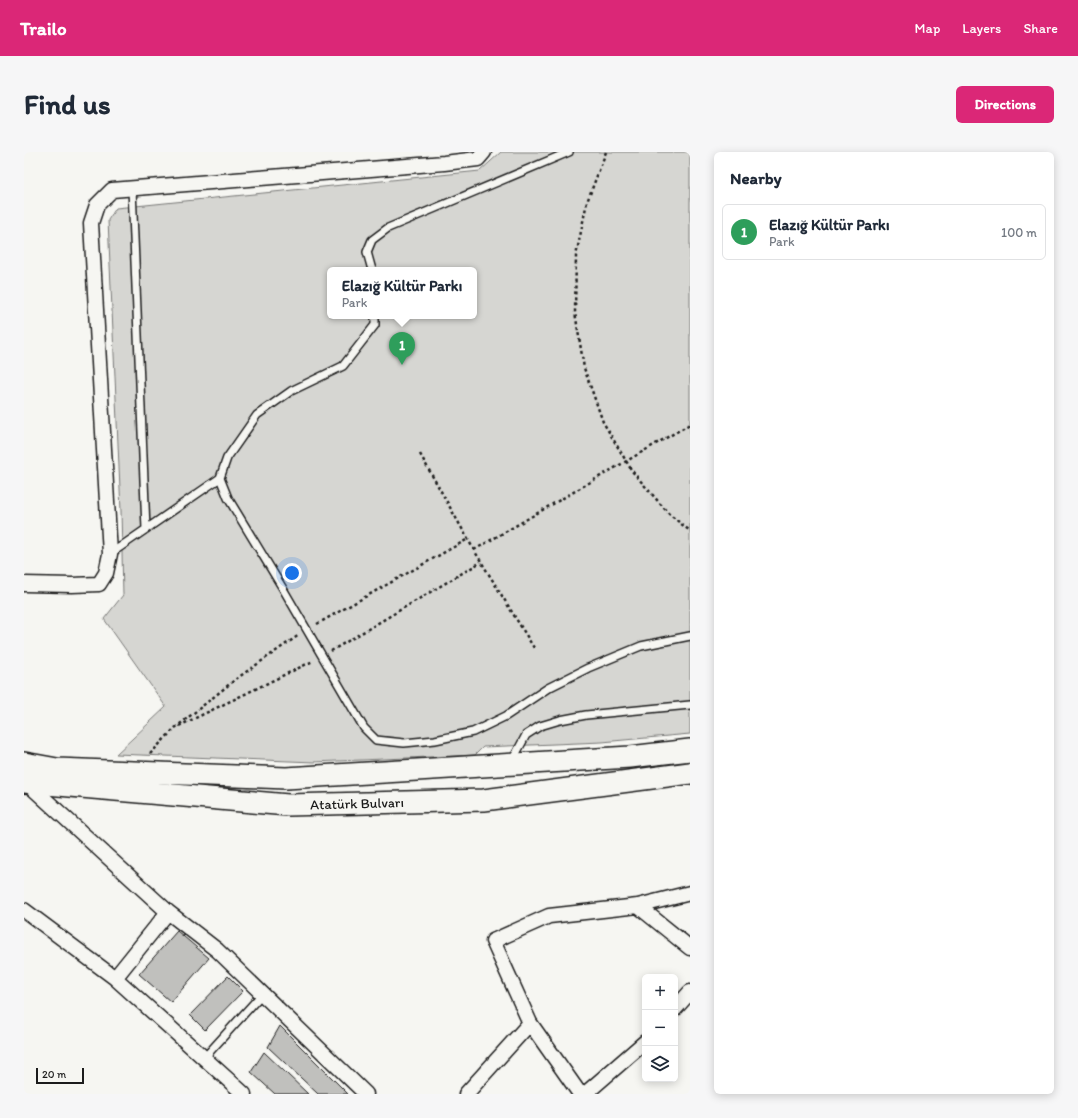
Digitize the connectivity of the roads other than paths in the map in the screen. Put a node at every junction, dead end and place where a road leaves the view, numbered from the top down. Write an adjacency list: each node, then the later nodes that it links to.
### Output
1 (484, 152): 3 (street)
2 (569, 152): 4 (lane)
3 (132, 189): 7 (lane); 8 (street)
4 (371, 267)
5 (376, 319): 6 (lane)
6 (220, 478): 7 (lane); 10 (lane)
7 (146, 529): 8 (lane)
8 (110, 554): 9 (street)
9 (24, 584)
10 (690, 636)
11 (690, 705): 13 (lane)
12 (690, 750): 13 (main road, Atatürk Bulvarı)
13 (511, 764): 15 (main road, Atatürk Bulvarı)
14 (690, 773): 15 (main road, Atatürk Bulvarı)
15 (24, 776): 19 (street)
16 (690, 892): 17 (street)
17 (638, 906): 20 (street); 25 (street)
18 (24, 910): 21 (street)
19 (168, 912): 21 (street); 23 (street)
20 (690, 948)
21 (115, 978): 27 (street)
22 (690, 992): 24 (street)
23 (262, 994): 27 (lane); 29 (street)
24 (678, 1006)
25 (530, 1023): 30 (street); 31 (street)
26 (642, 1045): 32 (street)
27 (204, 1058): 28 (street)
28 (244, 1094)
29 (366, 1094)
30 (466, 1094)
31 (580, 1094)
32 (585, 1094)

